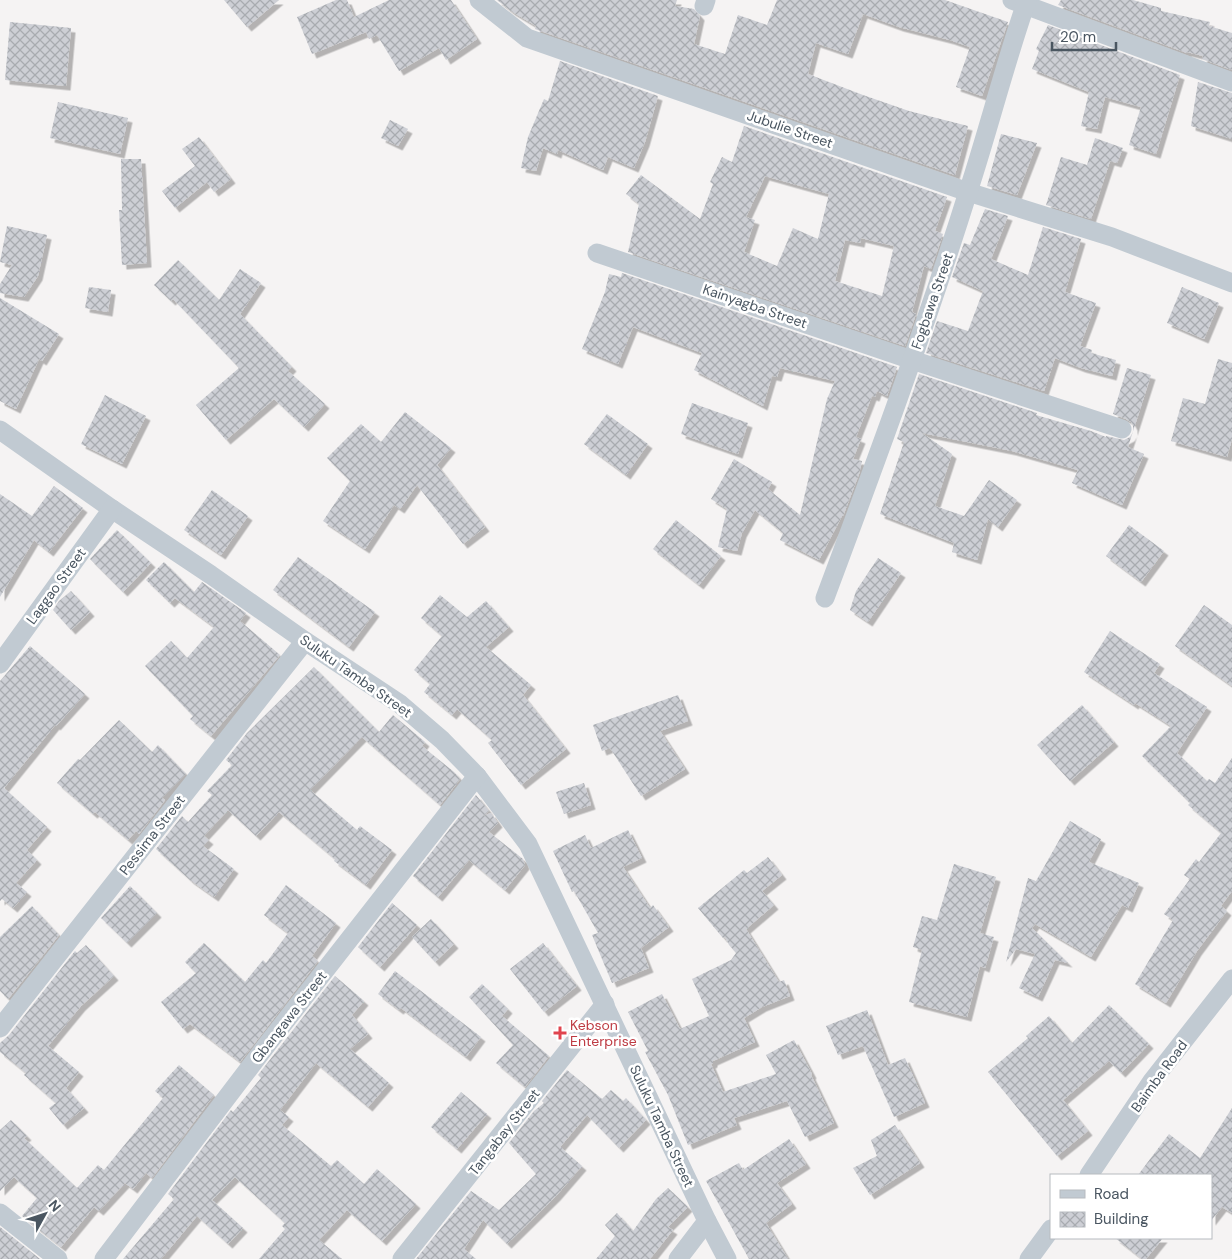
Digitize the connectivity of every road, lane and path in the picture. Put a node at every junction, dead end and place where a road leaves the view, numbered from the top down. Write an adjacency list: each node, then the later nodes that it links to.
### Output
1 (480, 0): 4 (street, Jubulie Street)
2 (1021, 2): 3 (street); 4 (street, Fogbawa Street)
3 (1232, 82)
4 (968, 192): 6 (street, Jubulie Street); 7 (street, Fogbawa Street)
5 (597, 253): 7 (street, Kainyagba Street)
6 (1232, 283)
7 (912, 360): 8 (street, Kainyagba Street); 11 (street, Fogbawa Street)
8 (1122, 429)
9 (0, 430): 10 (street, Suluku Tamba Street)
10 (112, 509): 12 (street, Suluku Tamba Street); 13 (street, Laggao Street)
11 (825, 598)
12 (305, 641): 14 (street, Suluku Tamba Street); 17 (street, Pessima Street)
13 (0, 664)
14 (477, 776): 16 (street, Suluku Tamba Street); 23 (street, Gbangawa Street)
15 (1232, 979): 18 (street, Baimba Road)
16 (605, 1004): 20 (street, Suluku Tamba Street); 24 (street, Tangabay Street)
17 (0, 1028)
18 (1090, 1174)
19 (0, 1213): 22 (street)
20 (707, 1221): 25 (street); 26 (street, Suluku Tamba Street)
21 (1050, 1230): 27 (street)
22 (58, 1259)
23 (104, 1259)
24 (402, 1259)
25 (678, 1259)
26 (727, 1259)
27 (1029, 1259)

